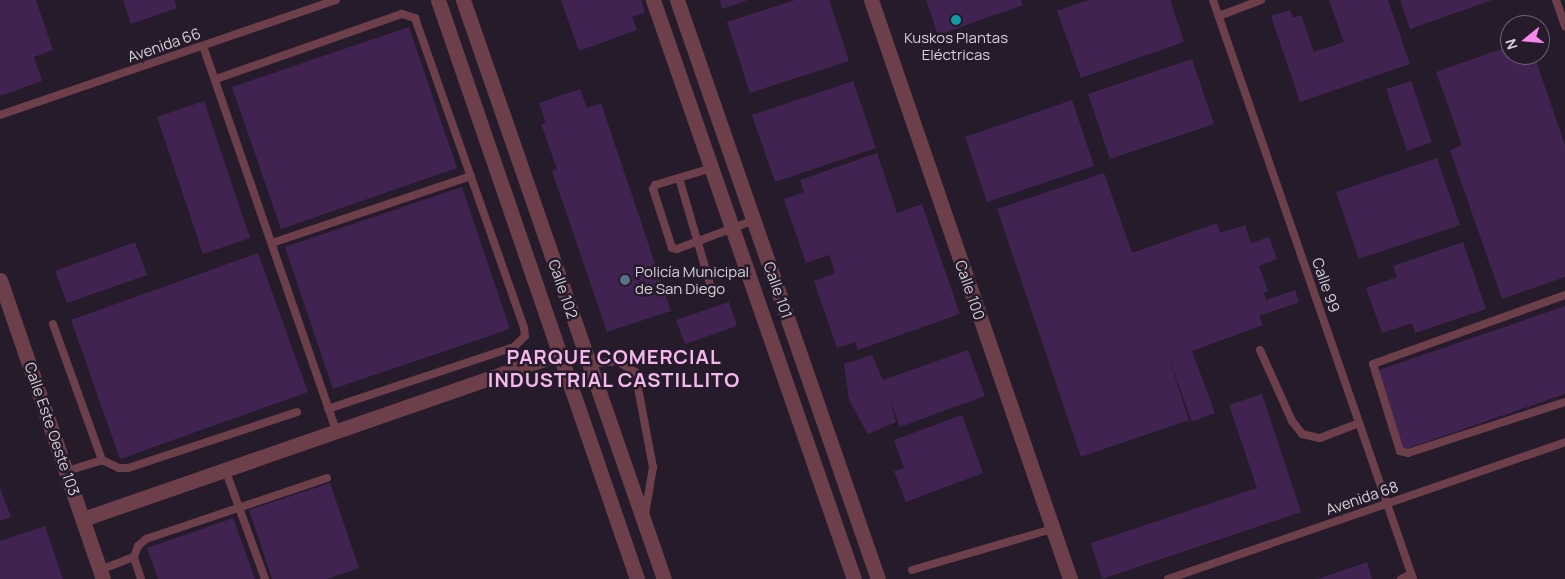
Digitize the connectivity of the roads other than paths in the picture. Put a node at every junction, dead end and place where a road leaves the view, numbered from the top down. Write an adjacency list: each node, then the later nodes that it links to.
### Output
1 (336, 0): 12 (lane, Avenida 66)
2 (438, 0): 27 (street, Calle 102)
3 (463, 0): 28 (street, Calle 102)
4 (653, 0): 15 (street, Calle 101)
5 (677, 0): 18 (street, Calle 101)
6 (871, 0): 43 (street, Calle 100)
7 (1214, 0): 10 (lane, Calle 99)
8 (1261, 0): 10 (lane)
9 (1556, 0): 11 (lane)
10 (1219, 16): 32 (lane, Calle 99)
11 (1565, 26)
12 (203, 46): 13 (lane); 14 (lane, Avenida 66)
13 (216, 79): 16 (lane); 21 (lane)
14 (0, 115)
15 (712, 168): 17 (lane); 19 (street, Calle 101)
16 (470, 176): 21 (lane); 30 (lane)
17 (678, 178): 20 (lane); 20 (lane)
18 (754, 220): 19 (lane); 53 (street, Calle 101)
19 (732, 228): 20 (lane); 52 (street, Calle 101)
20 (698, 241): 23 (lane)
21 (272, 243): 30 (lane)
22 (0, 280): 37 (street, Calle Este Oeste 103)
23 (710, 284)
24 (1565, 295): 29 (lane)
25 (54, 324): 35 (lane)
26 (1260, 350): 32 (lane)
27 (559, 354): 33 (street); 50 (street, Calle 102)
28 (589, 364): 42 (street, Calle 102); 42 (lane)
29 (1565, 402)
30 (328, 410): 33 (lane)
31 (297, 412): 35 (lane)
32 (1359, 423): 39 (lane, Calle 99)
33 (336, 431): 36 (street)
34 (1565, 442): 39 (lane, Avenida 68)
35 (102, 460): 37 (lane)
36 (225, 470): 40 (lane); 41 (street)
37 (67, 471): 41 (street, Calle Este Oeste 103)
38 (327, 478): 40 (lane)
39 (1387, 504): 47 (lane, Calle 99); 55 (lane, Avenida 68)
40 (240, 507): 44 (lane); 49 (lane)
41 (83, 518): 46 (street, Calle Este Oeste 103)
42 (644, 522): 51 (street, Calle 102)
43 (1052, 529): 45 (lane); 54 (street, Calle 100)
44 (134, 557): 46 (lane); 48 (lane)
45 (912, 570)
46 (101, 575)
47 (1412, 576): 56 (lane)
48 (141, 579)
49 (265, 579)
50 (638, 579)
51 (664, 579)
52 (854, 579)
53 (878, 579)
54 (1070, 579)
55 (1168, 579)
56 (1402, 579)

